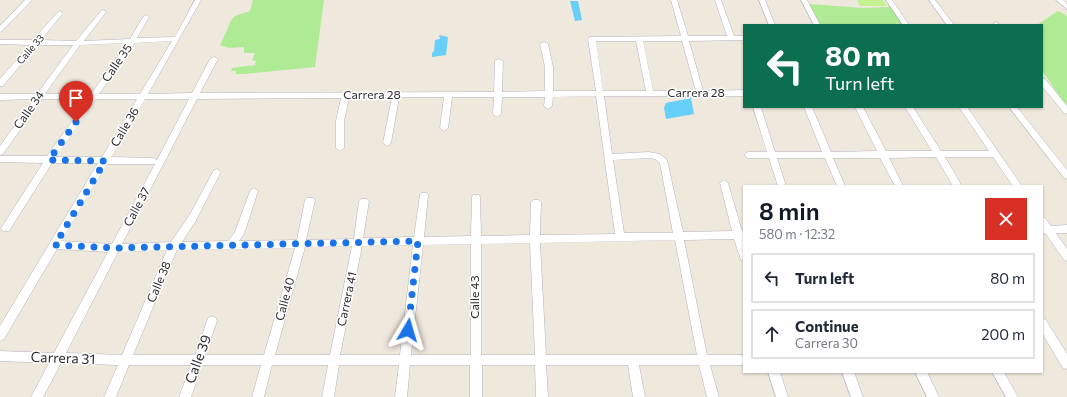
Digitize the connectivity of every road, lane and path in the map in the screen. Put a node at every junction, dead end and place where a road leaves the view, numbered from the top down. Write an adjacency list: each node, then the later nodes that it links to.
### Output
1 (29, 0): 18 (street)
2 (198, 0): 22 (street, Calle 36)
3 (674, 0): 19 (street)
4 (718, 0): 20 (street)
5 (762, 0): 14 (street)
6 (804, 0): 15 (street)
7 (889, 0): 16 (street)
8 (932, 0): 17 (street)
9 (1059, 0): 10 (street)
10 (1067, 7)
11 (103, 12): 27 (street, Calle 34)
12 (60, 14): 25 (street, Calle 33)
13 (146, 17): 23 (street, Calle 35)
14 (772, 24)
15 (816, 24)
16 (905, 24)
17 (950, 24)
18 (0, 30)
19 (685, 38): 20 (street); 24 (street); 34 (street)
20 (731, 38): 21 (street)
21 (743, 38)
22 (177, 39): 23 (street); 42 (street, Calle 36)
23 (133, 40): 27 (street); 45 (street, Calle 35)
24 (639, 40): 33 (street); 39 (street)
25 (37, 41): 26 (street); 27 (street); 31 (street, Calle 33)
26 (0, 42)
27 (78, 43): 46 (street, Calle 34)
28 (544, 44): 38 (street)
29 (214, 59): 43 (street, Calle 37)
30 (499, 61): 37 (street)
31 (0, 84)
32 (1046, 90): 54 (street)
33 (650, 93): 34 (street, Carrera 28); 39 (street, Carrera 28)
34 (700, 93): 35 (street, Carrera 28)
35 (743, 93)
36 (448, 94): 37 (street, Carrera 28); 41 (street, Carrera 28); 56 (street)
37 (498, 94): 38 (street, Carrera 28); 55 (street)
38 (550, 94): 39 (street, Carrera 28); 47 (street)
39 (600, 94): 66 (street)
40 (346, 95): 41 (street, Carrera 28); 43 (street, Carrera 28); 58 (street)
41 (396, 95): 57 (street)
42 (143, 96): 43 (street, Carrera 28); 45 (street, Carrera 28); 69 (street, Calle 36)
43 (194, 96): 99 (street, Calle 37)
44 (0, 97): 46 (street, Carrera 28)
45 (94, 97): 46 (street, Carrera 28); 68 (street, Calle 35)
46 (38, 98): 59 (street, Calle 34)
47 (548, 106)
48 (757, 108): 63 (street)
49 (808, 108): 64 (street)
50 (859, 108): 60 (street)
51 (910, 108): 65 (street)
52 (964, 108): 61 (street)
53 (1014, 108): 72 (street)
54 (1067, 112)
55 (497, 114)
56 (444, 128)
57 (387, 142)
58 (340, 148)
59 (0, 152)
60 (882, 154): 64 (street); 65 (street); 76 (street)
61 (995, 154): 65 (street); 78 (street)
62 (748, 155): 63 (street)
63 (773, 155): 64 (street); 74 (street)
64 (828, 155): 75 (street)
65 (938, 155): 77 (street)
66 (609, 157): 89 (street); 90 (street)
67 (0, 159): 68 (street)
68 (49, 160): 69 (street); 85 (street, Calle 35)
69 (105, 161): 70 (street); 96 (street, Calle 36)
70 (153, 161)
71 (217, 172): 98 (street, Calle 38)
72 (1067, 176)
73 (724, 183): 88 (street)
74 (782, 185)
75 (841, 185)
76 (898, 185)
77 (957, 185)
78 (1017, 185)
79 (254, 192): 97 (street)
80 (424, 195): 93 (street)
81 (476, 196): 92 (street, Calle 43)
82 (310, 200): 95 (street, Calle 40)
83 (364, 201): 94 (street, Carrera 41)
84 (536, 202): 91 (street)
85 (6, 228)
86 (1067, 229): 87 (street)
87 (1045, 230): 101 (street)
88 (741, 235): 89 (street); 100 (street)
89 (679, 236): 90 (street); 115 (street)
90 (620, 238): 91 (street)
91 (535, 239): 92 (street); 113 (street)
92 (476, 240): 93 (street); 112 (street, Calle 43)
93 (418, 241): 94 (street); 111 (street)
94 (359, 242): 95 (street); 110 (street, Carrera 41)
95 (300, 243): 97 (street); 109 (street, Calle 40)
96 (55, 245): 99 (street); 104 (street, Calle 36)
97 (230, 245): 98 (street)
98 (174, 246): 99 (street); 107 (street, Calle 38)
99 (115, 248): 106 (street, Calle 37)
100 (743, 250)
101 (1067, 257)
102 (212, 321): 108 (street, Calle 39)
103 (1043, 325): 117 (street)
104 (0, 336)
105 (0, 356): 106 (street, Carrera 31)
106 (58, 357): 107 (street, Carrera 31); 122 (street, Calle 37)
107 (125, 360): 108 (street, Carrera 31); 123 (street, Calle 38)
108 (198, 360): 109 (street, Carrera 31); 124 (street, Calle 39)
109 (268, 360): 110 (street, Carrera 31); 125 (street, Calle 40)
110 (333, 360): 111 (street, Carrera 31); 126 (street, Carrera 41)
111 (404, 360): 112 (street, Carrera 31); 127 (street)
112 (475, 360): 113 (street, Carrera 31); 128 (street, Calle 43)
113 (541, 360): 114 (street, Carrera 31); 129 (street)
114 (633, 360): 115 (street, Carrera 31); 130 (street)
115 (703, 360): 116 (street, Carrera 31); 131 (street)
116 (743, 360)
117 (1067, 364)
118 (774, 373): 132 (street)
119 (848, 373): 133 (street)
120 (921, 373): 134 (street)
121 (999, 373): 135 (street)
122 (37, 397)
123 (110, 397)
124 (185, 397)
125 (258, 397)
126 (328, 397)
127 (401, 397)
128 (476, 397)
129 (542, 397)
130 (639, 397)
131 (712, 397)
132 (782, 397)
133 (857, 397)
134 (933, 397)
135 (1012, 397)

